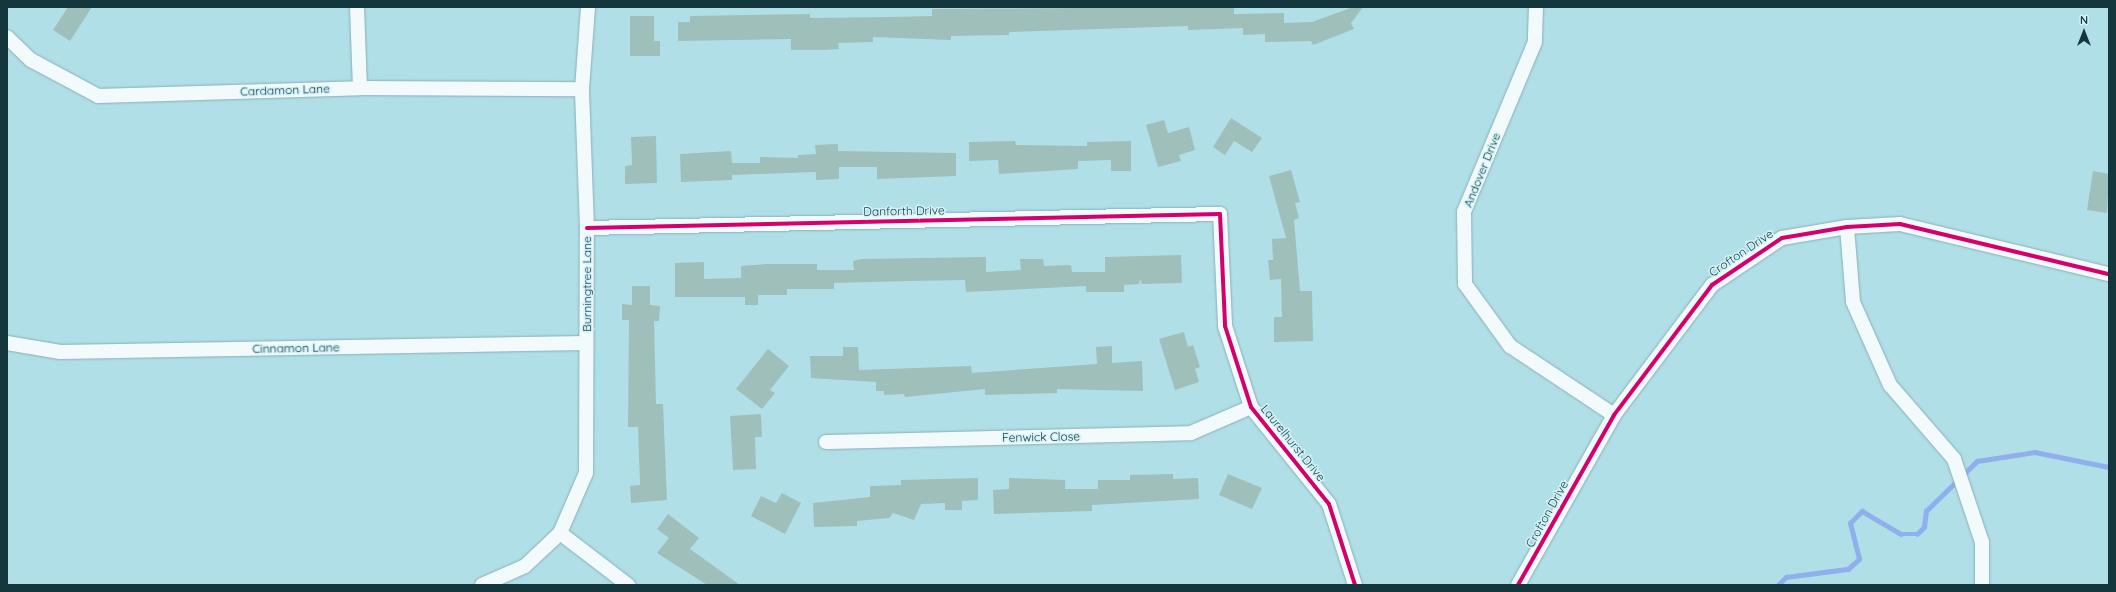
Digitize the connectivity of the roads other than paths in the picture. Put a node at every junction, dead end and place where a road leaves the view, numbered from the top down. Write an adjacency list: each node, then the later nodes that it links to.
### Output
1 (357, 7): 5 (street)
2 (588, 7): 6 (street, Burningtree Lane)
3 (1536, 7): 14 (street, Andover Drive)
4 (7, 37): 5 (street, Cardamon Lane)
5 (360, 88): 6 (street, Cardamon Lane)
6 (582, 88): 9 (street, Burningtree Lane)
7 (1220, 214): 9 (street, Danforth Drive); 13 (street, Laurelhurst Drive)
8 (1847, 227): 10 (street, Crofton Drive); 14 (street, Crofton Drive); 21 (street)
9 (587, 228): 12 (street, Burningtree Lane)
10 (2109, 274)
11 (7, 343): 12 (street, Cinnamon Lane)
12 (586, 343): 16 (street, Burningtree Lane)
13 (1251, 407): 15 (street, Fenwick Close); 19 (street, Laurelhurst Drive)
14 (1614, 415): 20 (street, Crofton Drive)
15 (826, 442)
16 (560, 533): 17 (street); 18 (street)
17 (482, 585)
18 (628, 585)
19 (1354, 585)
20 (1518, 585)
21 (1982, 585)

